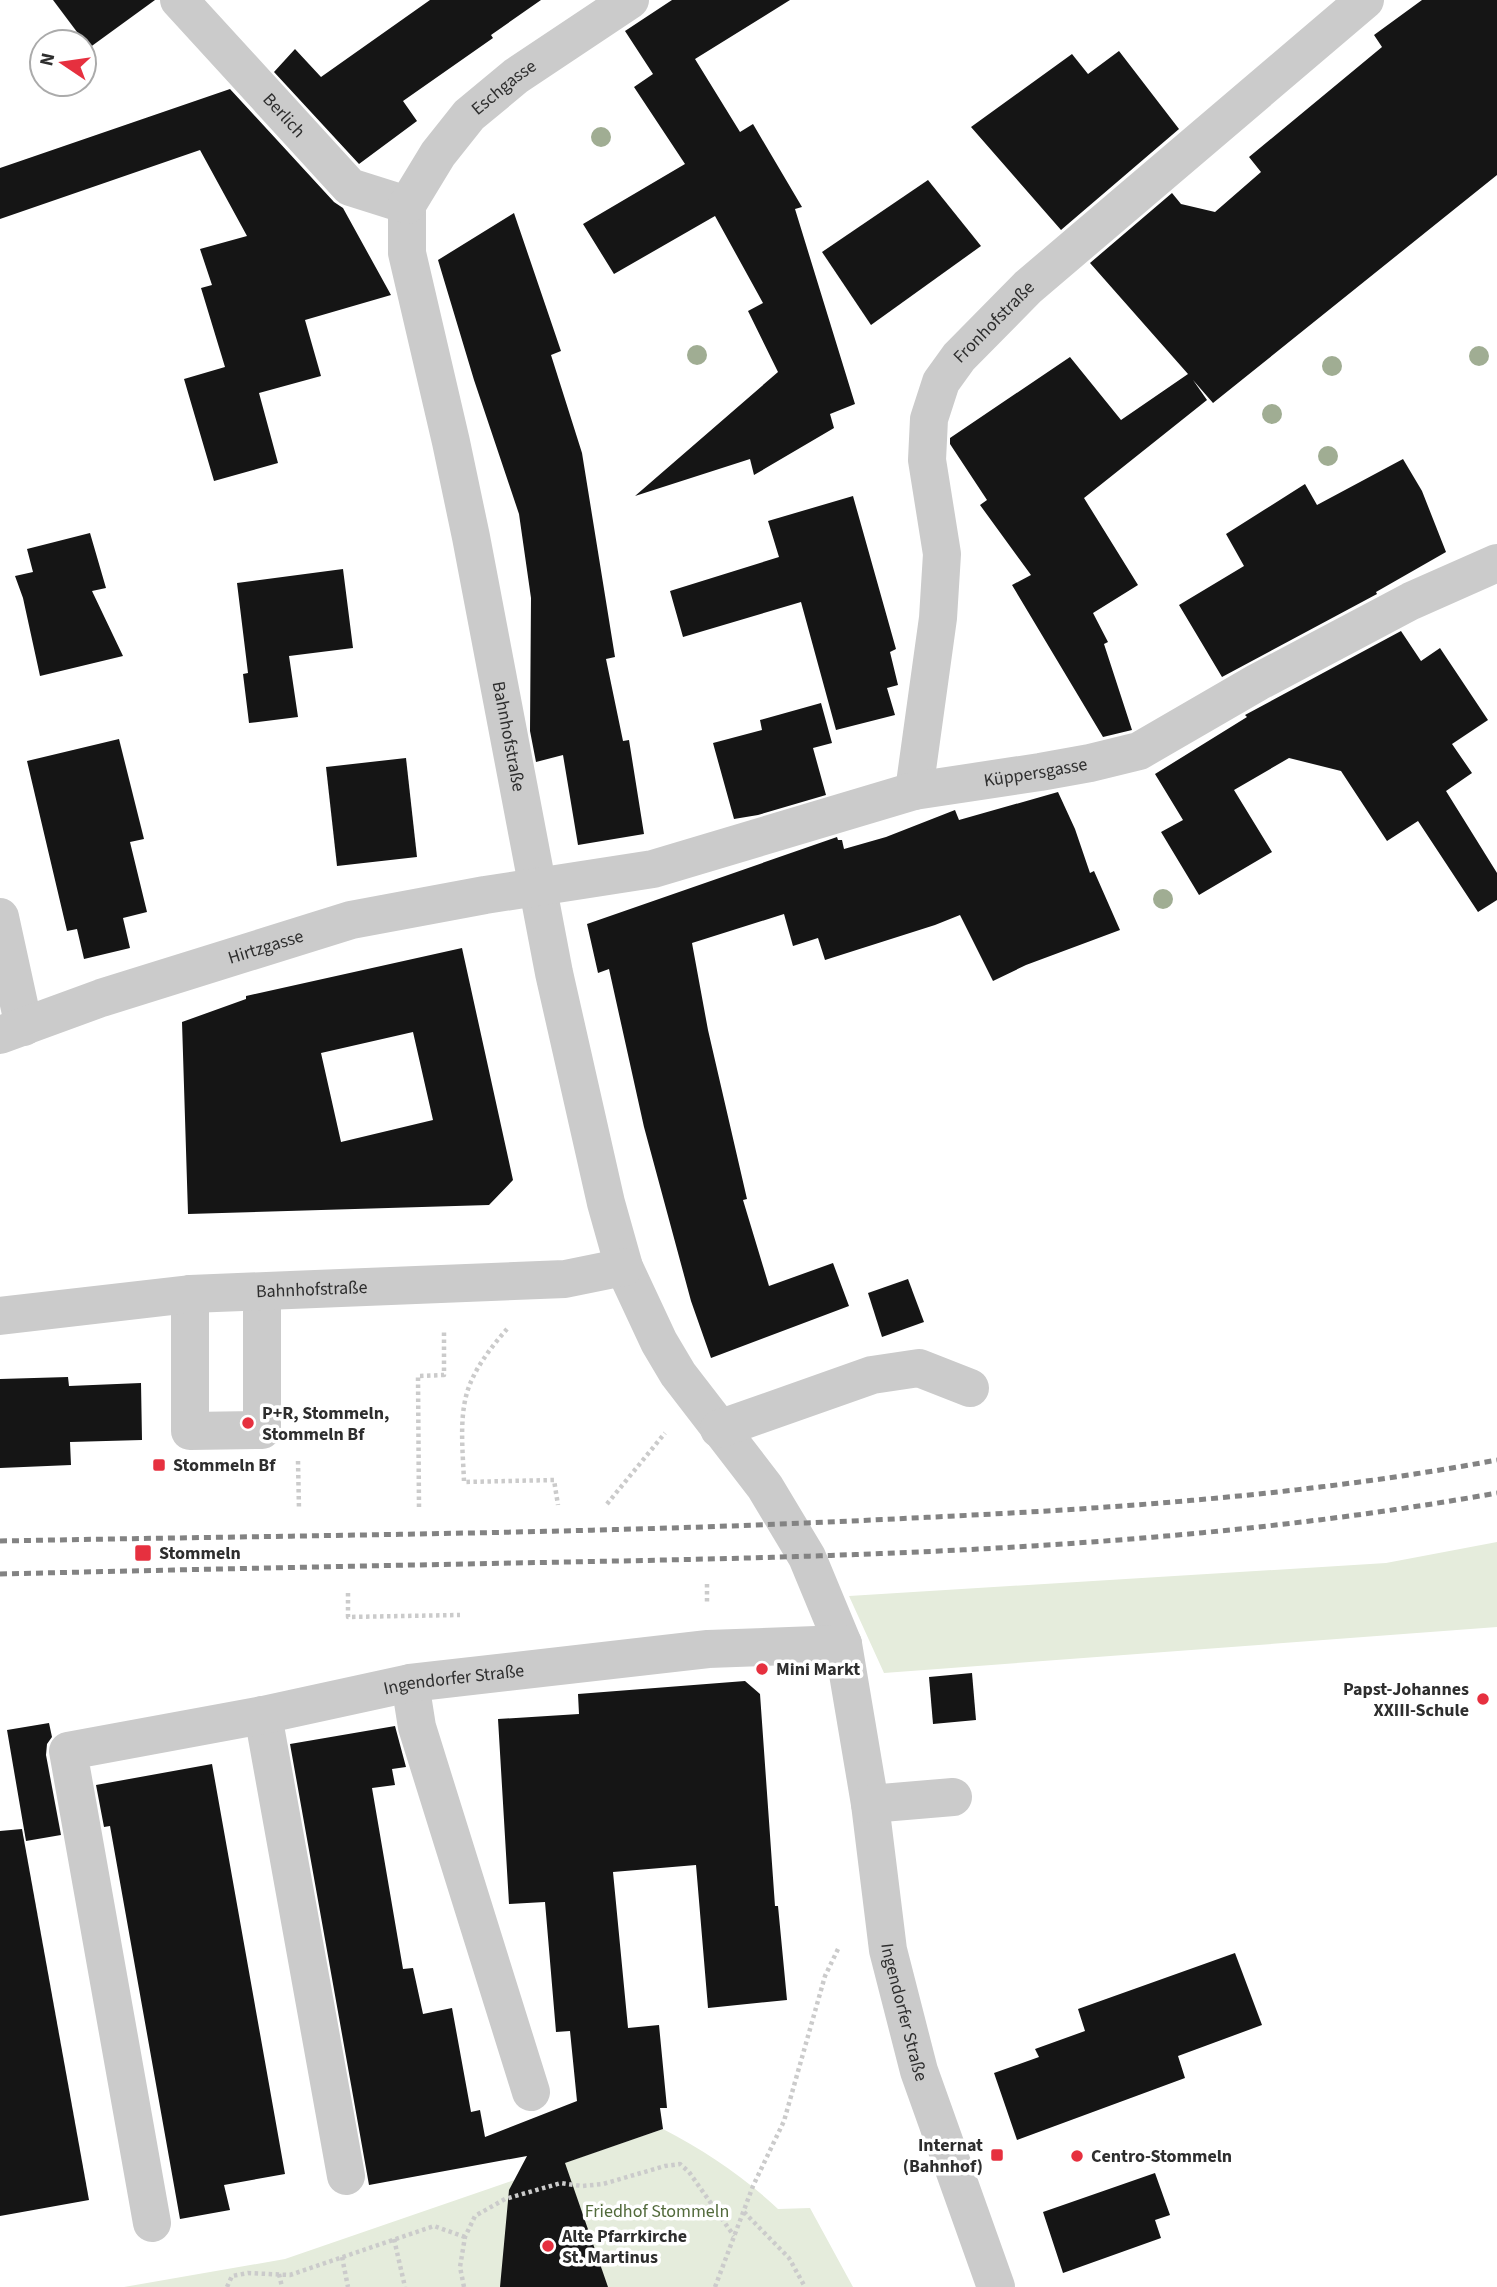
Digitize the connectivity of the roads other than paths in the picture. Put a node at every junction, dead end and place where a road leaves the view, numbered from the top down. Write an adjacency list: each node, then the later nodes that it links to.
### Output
1 (179, 0): 4 (street, Berlich)
2 (630, 0): 4 (street, Eschgasse)
3 (1365, 0): 6 (street, Fronhofstraße)
4 (407, 205): 7 (street, Bahnhofstraße)
5 (1497, 562): 6 (street, Küppersgasse)
6 (914, 791): 7 (street, Küppersgasse)
7 (537, 888): 9 (street, Hirtzgasse); 10 (street, Bahnhofstraße)
8 (0, 916): 9 (street)
9 (12, 1031)
10 (624, 1267): 11 (street, Bahnhofstraße); 15 (street, Bahnhofstraße)
11 (262, 1292): 12 (street, Bahnhofstraße); 12 (street)
12 (190, 1294): 13 (street, Bahnhofstraße)
13 (0, 1315)
14 (970, 1388): 15 (street)
15 (719, 1429): 16 (street, Bahnhofstraße)
16 (788, 1525): 17 (street, Ingendorfer Straße)
17 (843, 1644): 18 (street, Ingendorfer Straße); 21 (street, Ingendorfer Straße)
18 (410, 1683): 19 (street, Ingendorfer Straße); 22 (street)
19 (263, 1715): 23 (street); 24 (street, Ingendorfer Straße)
20 (953, 1797): 21 (street)
21 (870, 1804): 25 (street, Ingendorfer Straße)
22 (531, 2092)
23 (346, 2176)
24 (152, 2223)
25 (996, 2287)

